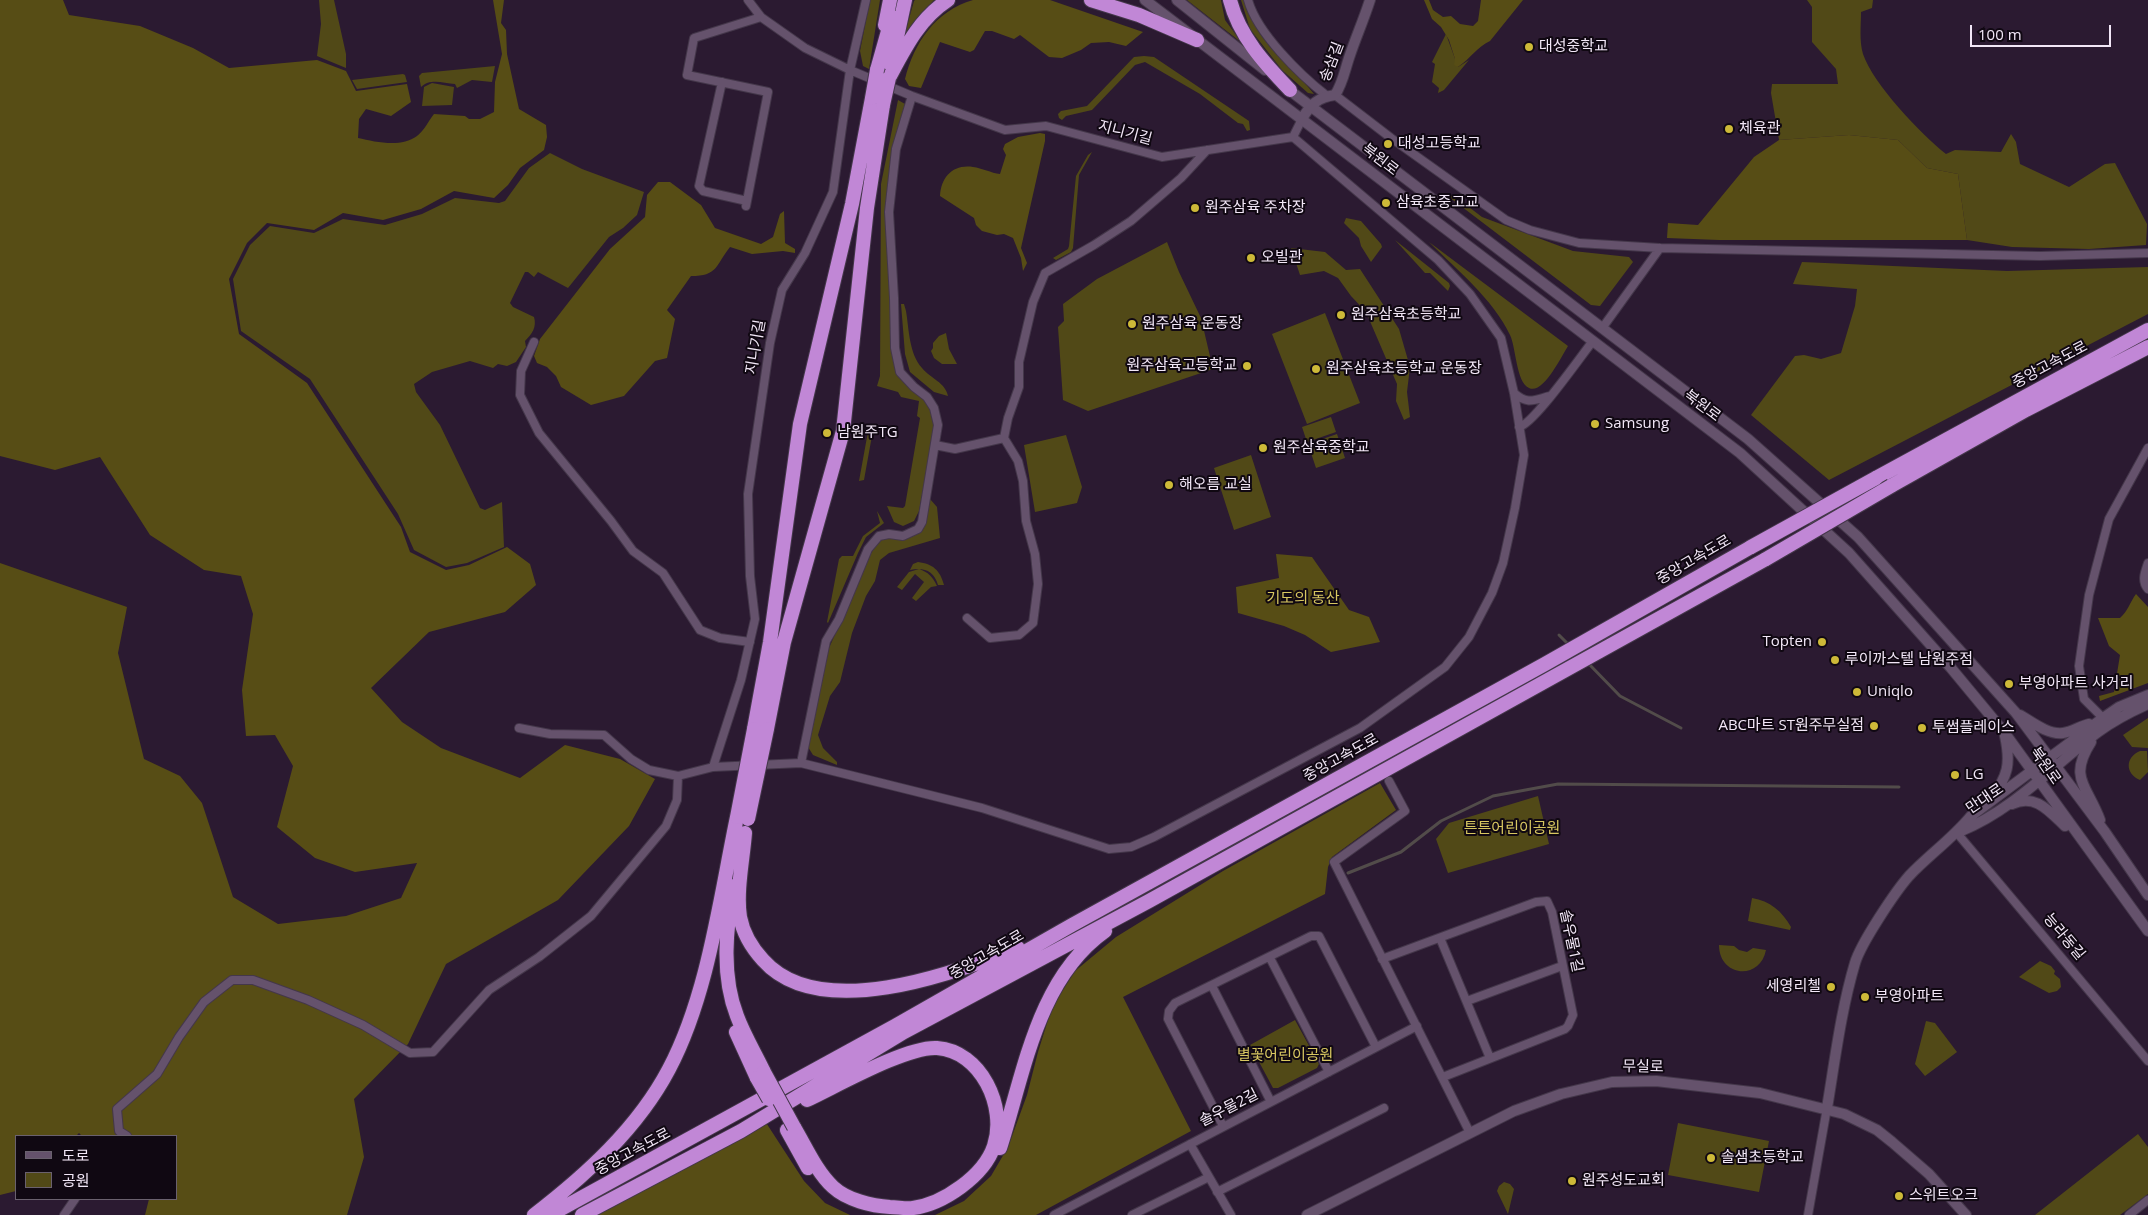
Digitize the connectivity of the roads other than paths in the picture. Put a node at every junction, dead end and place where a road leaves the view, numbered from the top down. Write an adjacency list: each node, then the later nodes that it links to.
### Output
1 (748, 0): 13 (street, 지니기길)
2 (866, 0): 15 (street, 지니기길)
3 (890, 0): 16 (highway)
4 (898, 0): 16 (highway)
5 (905, 0): 16 (highway)
6 (948, 0): 16 (highway)
7 (1091, 0): 14 (highway)
8 (1144, 0): 14 (street, 북원로)
9 (1177, 0): 18 (street, 북원로)
10 (1230, 0): 18 (highway)
11 (1248, 0): 20 (street)
12 (1370, 0): 20 (street, 송삼길)
13 (761, 17): 15 (street, 지니기길); 17 (street)
14 (1197, 40): 23 (street, 북원로)
15 (850, 70): 19 (street, 지니기길); 42 (street, 지니기길)
16 (883, 74): 21 (highway, bridge)
17 (722, 82): 17 (street)
18 (1290, 90): 22 (street, 북원로)
19 (912, 96): 25 (street, 지니기길); 37 (street)
20 (1330, 96): 22 (street, 송삼길); 26 (street)
21 (878, 102): 49 (highway); 49 (highway)
22 (1310, 105): 23 (street); 28 (street, 북원로)
23 (1302, 119): 24 (street); 30 (street, 북원로)
24 (1293, 137): 25 (street, 지니기길); 33 (street)
25 (1207, 150): 36 (street)
26 (1660, 248): 27 (street); 28 (street)
27 (2148, 253)
28 (1603, 327): 30 (street); 45 (street, 북원로)
29 (2148, 330): 68 (highway, 중앙고속도로, bridge)
30 (1593, 341): 34 (street); 50 (street, 북원로)
31 (534, 342): 42 (street)
32 (2148, 347): 66 (highway, 중앙고속도로, bridge)
33 (1514, 394): 34 (street); 35 (street)
34 (1550, 396): 35 (street)
35 (1519, 427): 48 (street)
36 (1004, 438): 37 (street); 41 (street)
37 (935, 445): 52 (street)
38 (2148, 448): 46 (street)
39 (2148, 562): 40 (street)
40 (2148, 589)
41 (967, 618)
42 (750, 642): 54 (street, 지니기길)
43 (2148, 695): 46 (street, 만대로)
44 (2148, 704): 46 (street, 만대로)
45 (2016, 713): 46 (street); 53 (street, 북원로)
46 (2099, 724): 53 (street, 만대로); 62 (street)
47 (518, 728): 55 (street)
48 (1360, 728): 51 (street); 52 (street)
49 (760, 729): 60 (highway, bridge)
50 (2004, 732): 56 (street, 북원로); 58 (street)
51 (1365, 738)
52 (801, 763): 54 (street)
53 (2052, 763): 56 (street, 만대로); 62 (street, 북원로)
54 (714, 767): 55 (street)
55 (678, 776): 90 (street)
56 (2035, 777): 58 (street, 만대로); 59 (street, 만대로); 64 (street, 북원로)
57 (1389, 781): 72 (street)
58 (1986, 805): 61 (street, 만대로)
59 (1993, 813): 61 (street, 만대로); 64 (street)
60 (742, 818): 63 (highway); 67 (highway)
61 (1957, 832): 79 (street, 능라동길); 85 (street)
62 (2105, 832): 65 (street, 북원로)
63 (745, 833): 68 (highway); 81 (highway)
64 (2087, 847): 69 (street, 북원로)
65 (2148, 895)
66 (1149, 901): 88 (highway, 중앙고속도로); 101 (highway)
67 (718, 916): 81 (highway); 97 (highway)
68 (1072, 925): 98 (highway, 중앙고속도로)
69 (2148, 931)
70 (1440, 938): 72 (street, 솔우물1길); 73 (street, 솔우물1길); 75 (street)
71 (1270, 958): 74 (street); 77 (street); 80 (street)
72 (1382, 959): 76 (street)
73 (1562, 966): 75 (street); 78 (street, 솔우물1길)
74 (1212, 986): 83 (street); 86 (street)
75 (1467, 1001): 78 (street)
76 (1417, 1026): 77 (street, 솔우물2길); 82 (street)
77 (1376, 1047): 80 (street, 솔우물2길)
78 (1490, 1058): 82 (street, 솔우물1길)
79 (2148, 1061)
80 (1329, 1072): 83 (street, 솔우물2길)
81 (760, 1075): 87 (highway, bridge)
82 (1443, 1077): 89 (street)
83 (1271, 1102): 86 (street, 솔우물2길)
84 (1384, 1108): 93 (street)
85 (1827, 1108): 89 (street, 무실로); 106 (street); 107 (street, 무실로)
86 (1223, 1126): 91 (street, 솔우물2길)
87 (790, 1128): 88 (highway); 100 (highway)
88 (741, 1131): 99 (highway, 중앙고속도로)
89 (1470, 1133): 105 (street, 무실로)
90 (125, 1135)
91 (1190, 1144): 92 (street); 102 (street, 솔우물2길)
92 (1209, 1176): 93 (street); 103 (street)
93 (1217, 1192): 104 (street)
94 (74, 1200): 96 (street)
95 (2148, 1200): 108 (street)
96 (64, 1215)
97 (534, 1215)
98 (550, 1215)
99 (582, 1215)
100 (888, 1215)
101 (919, 1215)
102 (1054, 1215)
103 (1132, 1215)
104 (1231, 1215)
105 (1307, 1215)
106 (1808, 1215)
107 (1966, 1215)
108 (2128, 1215)

